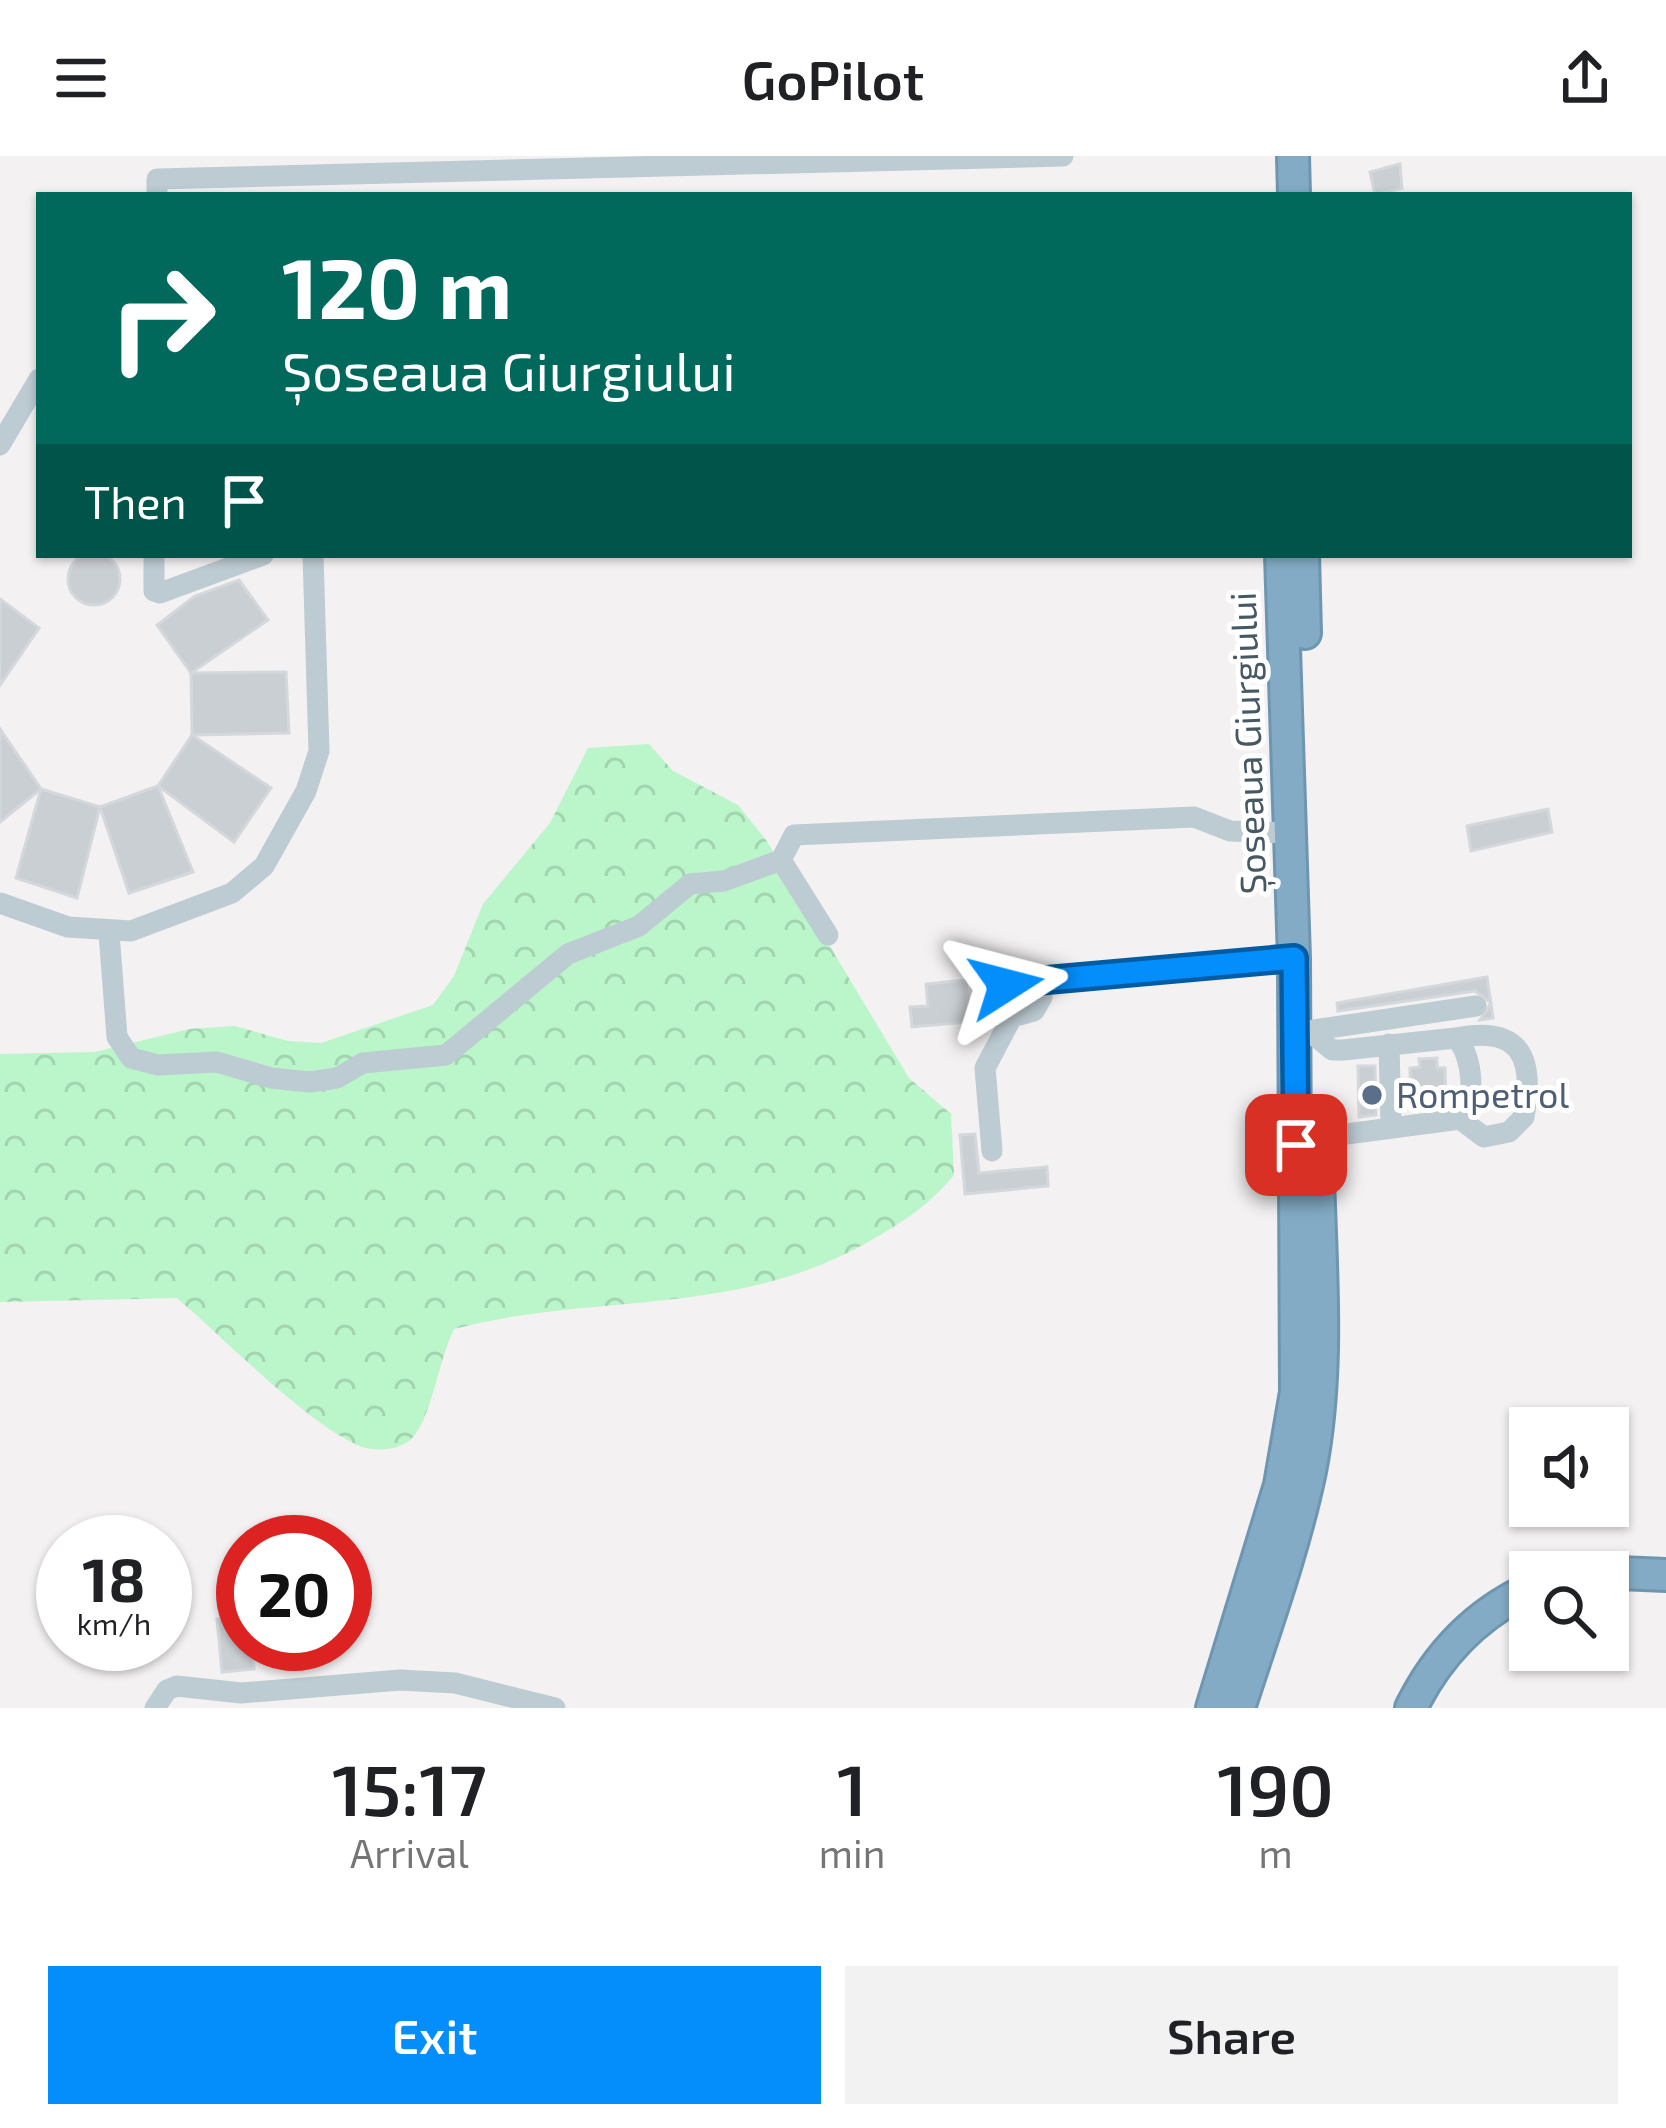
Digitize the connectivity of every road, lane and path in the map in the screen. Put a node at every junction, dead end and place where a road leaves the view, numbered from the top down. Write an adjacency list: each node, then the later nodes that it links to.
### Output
1 (1063, 156): 4 (lane)
2 (1273, 156): 5 (highway)
3 (1293, 156): 6 (highway)
4 (154, 190)
5 (1273, 192)
6 (1294, 192)
7 (36, 384): 8 (lane)
8 (0, 445)
9 (154, 558): 10 (lane)
10 (255, 558)
11 (313, 558): 17 (lane)
12 (1281, 558): 14 (highway, Șoseaua Giurgiului)
13 (1303, 558): 21 (highway, Șoseaua Giurgiului)
14 (1290, 833): 15 (lane); 19 (highway, Șoseaua Giurgiului)
15 (781, 860): 17 (lane); 18 (lane)
16 (0, 902): 17 (lane)
17 (109, 932)
18 (828, 935)
19 (1294, 958): 27 (lane); 32 (highway, Șoseaua Giurgiului)
20 (1476, 1006): 21 (lane)
21 (1314, 1033): 23 (lane); 26 (highway, Șoseaua Giurgiului)
22 (1456, 1038): 23 (lane); 24 (lane); 24 (lane)
23 (1389, 1044): 25 (lane)
24 (1460, 1119): 25 (lane)
25 (1391, 1128): 26 (lane)
26 (1317, 1148): 32 (highway, Șoseaua Giurgiului)
27 (992, 1151)
28 (1629, 1573): 29 (highway)
29 (1666, 1575)
30 (1509, 1603): 35 (highway)
31 (309, 1698): 33 (lane); 34 (lane)
32 (1218, 1707)
33 (155, 1708)
34 (555, 1708)
35 (1412, 1708)

